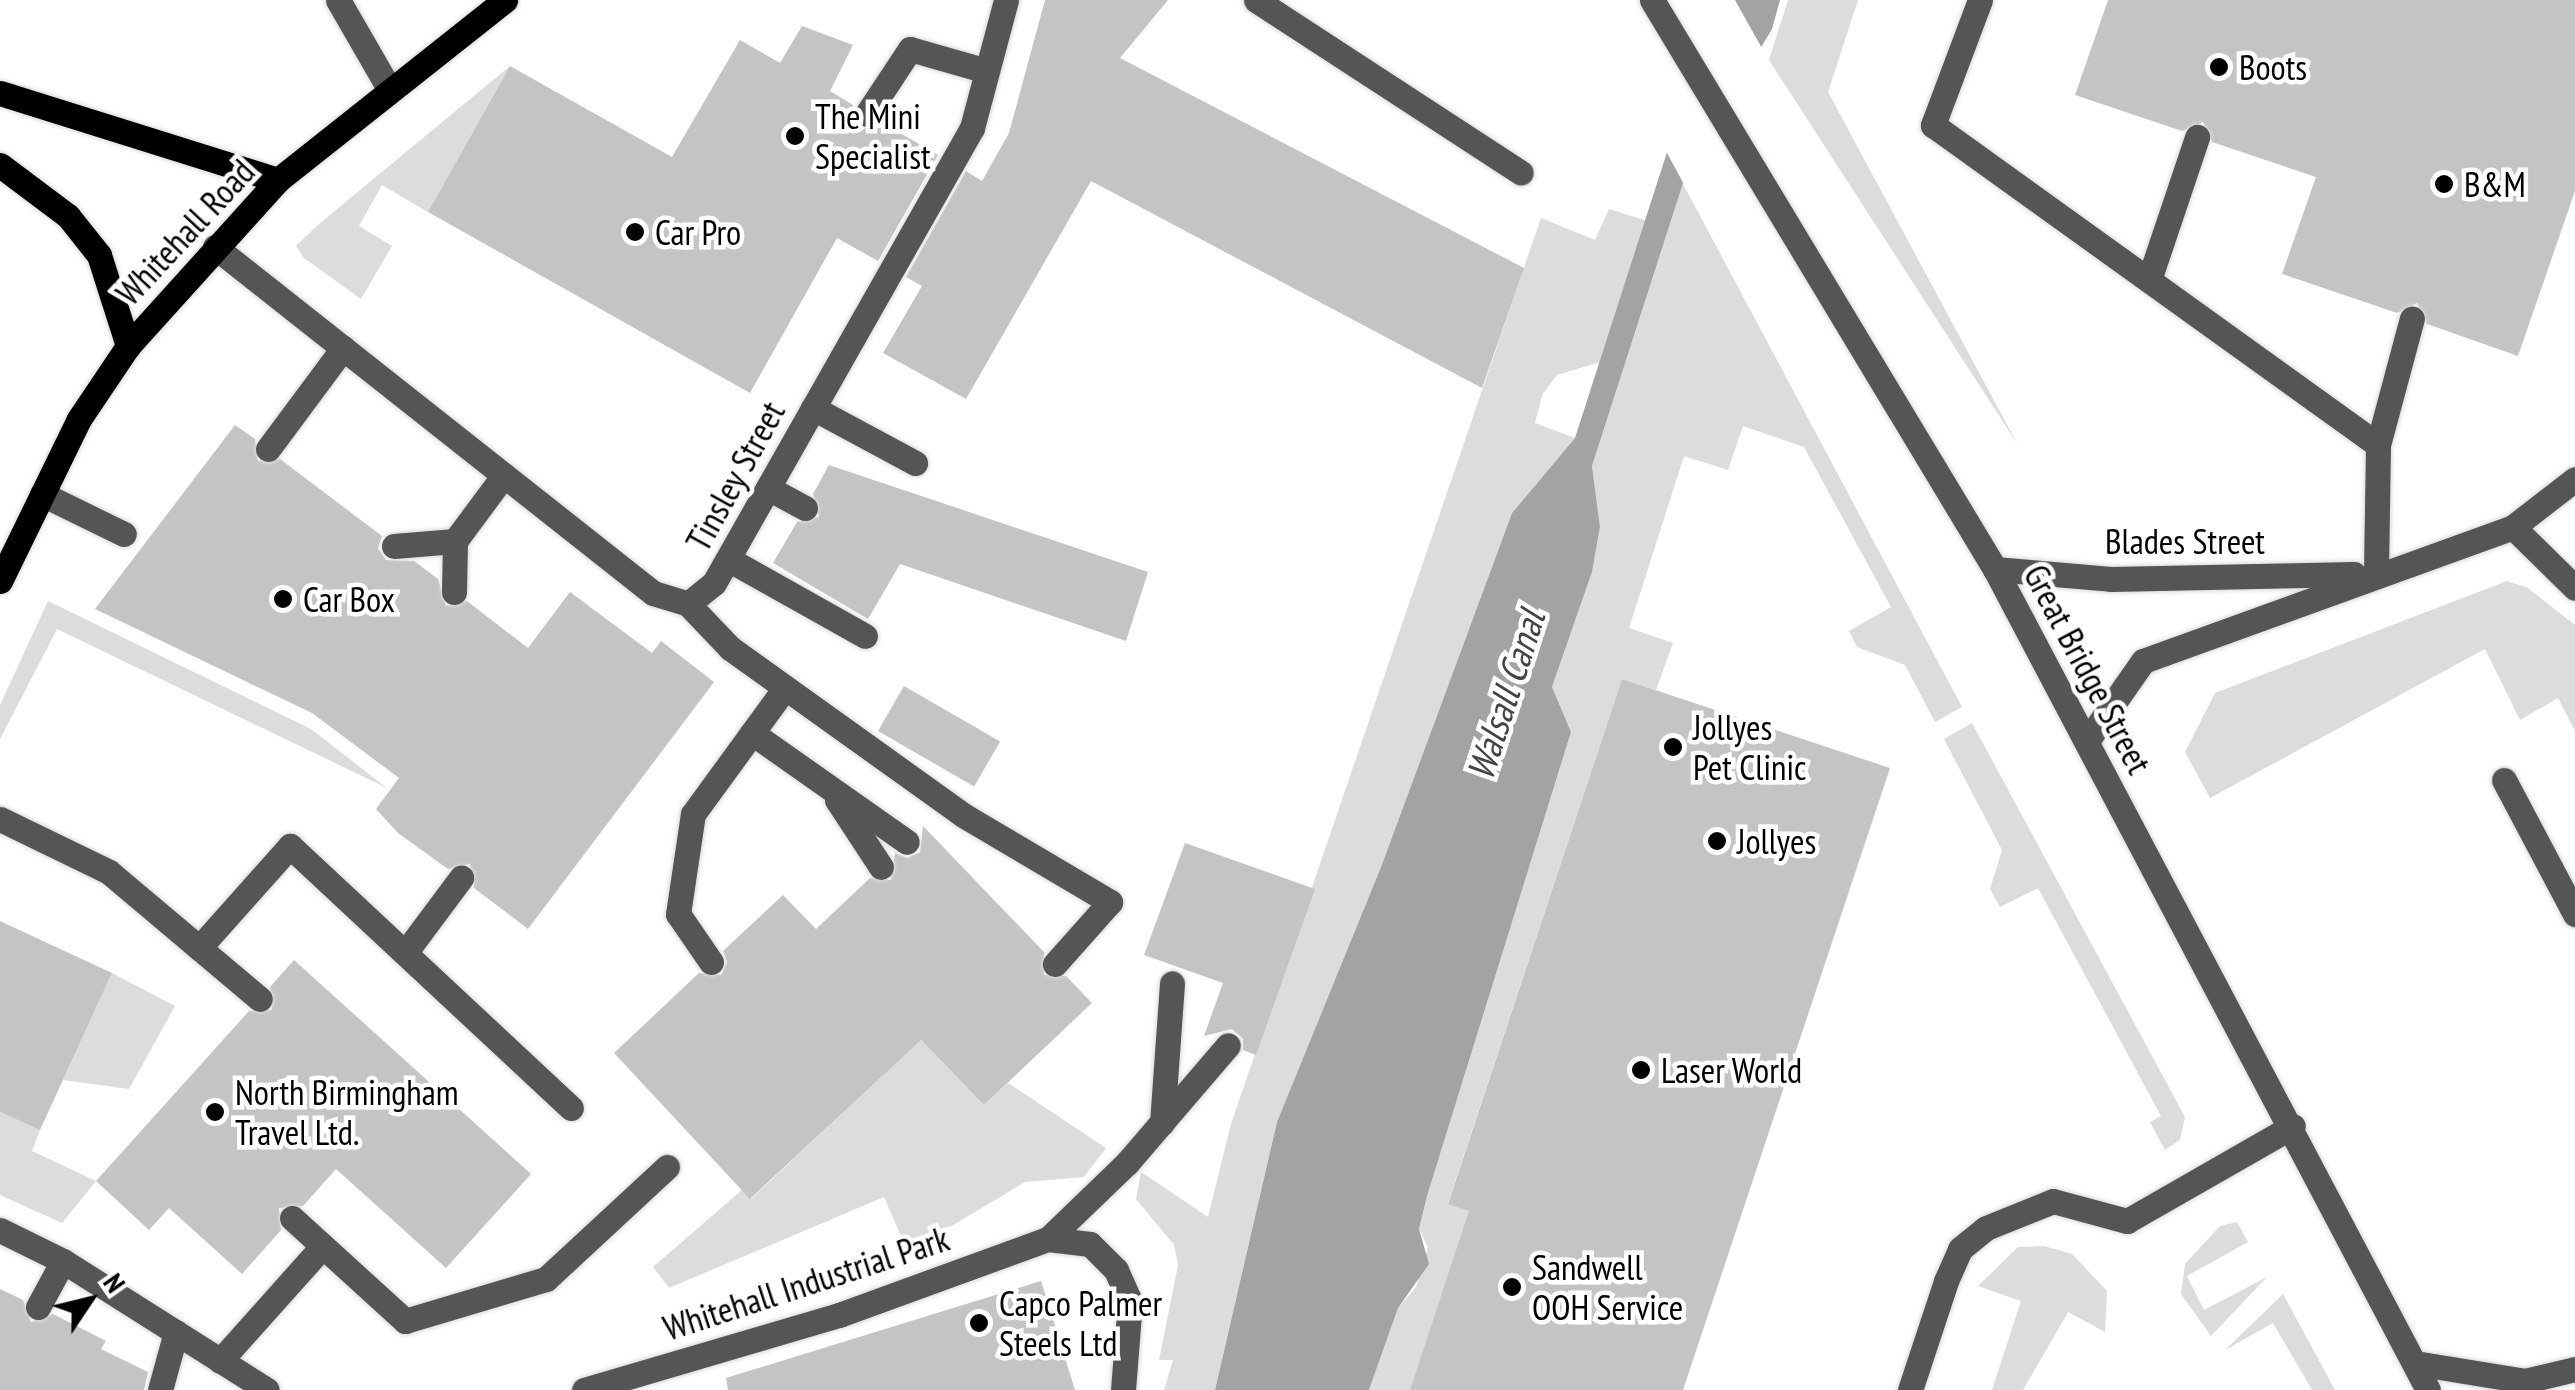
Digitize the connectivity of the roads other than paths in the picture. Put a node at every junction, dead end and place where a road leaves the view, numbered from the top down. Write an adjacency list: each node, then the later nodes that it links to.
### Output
1 (505, 0): 8 (main road, Whitehall Road)
2 (1006, 0): 7 (street, Tinsley Street)
3 (1256, 0): 13 (street)
4 (1652, 0): 34 (street, Great Bridge Street)
5 (1980, 0): 16 (street)
6 (345, 3): 8 (street)
7 (987, 72): 10 (street); 20 (street, Tinsley Street)
8 (390, 90): 14 (main road, Whitehall Road)
9 (0, 93): 14 (main road)
10 (867, 114)
11 (2197, 136): 16 (street)
12 (0, 165): 18 (main road)
13 (1521, 173)
14 (278, 180): 15 (main road, Whitehall Road)
15 (215, 247): 18 (main road, Whitehall Road); 19 (street, Tinsley Street)
16 (2149, 280): 21 (street)
17 (2412, 318): 21 (street)
18 (128, 346): 27 (main road, Whitehall Road)
19 (344, 348): 22 (street); 24 (street, Tinsley Street)
20 (812, 408): 23 (street); 26 (street, Tinsley Street)
21 (2378, 446): 35 (street)
22 (268, 449)
23 (915, 463)
24 (504, 475): 31 (street); 39 (street, Tinsley Street)
25 (2575, 479): 29 (street, Blades Street)
26 (768, 488): 28 (street); 33 (street, Tinsley Street)
27 (42, 494): 30 (street); 36 (main road, Whitehall Road)
28 (805, 508)
29 (2513, 528): 35 (street, Blades Street); 37 (street)
30 (124, 534)
31 (455, 541): 32 (street); 38 (street)
32 (394, 546)
33 (728, 560): 39 (street, Tinsley Street); 40 (street)
34 (1995, 569): 35 (street, Blades Street); 43 (street, Great Bridge Street)
35 (2376, 574): 43 (street, Blades Street)
36 (0, 581)
37 (2575, 588)
38 (454, 592)
39 (688, 604): 41 (street)
40 (864, 636)
41 (785, 688): 42 (street); 54 (street)
42 (752, 732): 45 (street); 53 (street)
43 (2087, 741): 60 (street, Great Bridge Street)
44 (2504, 780): 50 (street)
45 (826, 784): 47 (street); 48 (street)
46 (0, 820): 51 (street)
47 (907, 842)
48 (882, 867)
49 (461, 878): 52 (street)
50 (2575, 914)
51 (200, 948): 52 (street); 56 (street)
52 (405, 953): 58 (street)
53 (711, 962)
54 (1056, 964)
55 (1172, 983): 59 (street)
56 (260, 999)
57 (1228, 1045): 59 (street, Whitehall Industrial Park)
58 (571, 1108)
59 (1162, 1123): 64 (street, Whitehall Industrial Park)
60 (2294, 1126): 70 (street, Great Bridge Street); 76 (street)
61 (667, 1167): 65 (street)
62 (292, 1218): 65 (street)
63 (0, 1230): 66 (street)
64 (1048, 1238): 74 (street, Whitehall Industrial Park); 75 (street)
65 (323, 1246): 69 (street)
66 (63, 1261): 67 (street); 68 (street)
67 (38, 1307)
68 (176, 1332): 69 (street); 72 (street)
69 (220, 1361): 73 (street)
70 (2415, 1363): 71 (street); 77 (street, Great Bridge Street)
71 (2575, 1370)
72 (160, 1390)
73 (267, 1390)
74 (584, 1390)
75 (1123, 1390)
76 (1910, 1390)
77 (2428, 1390)

